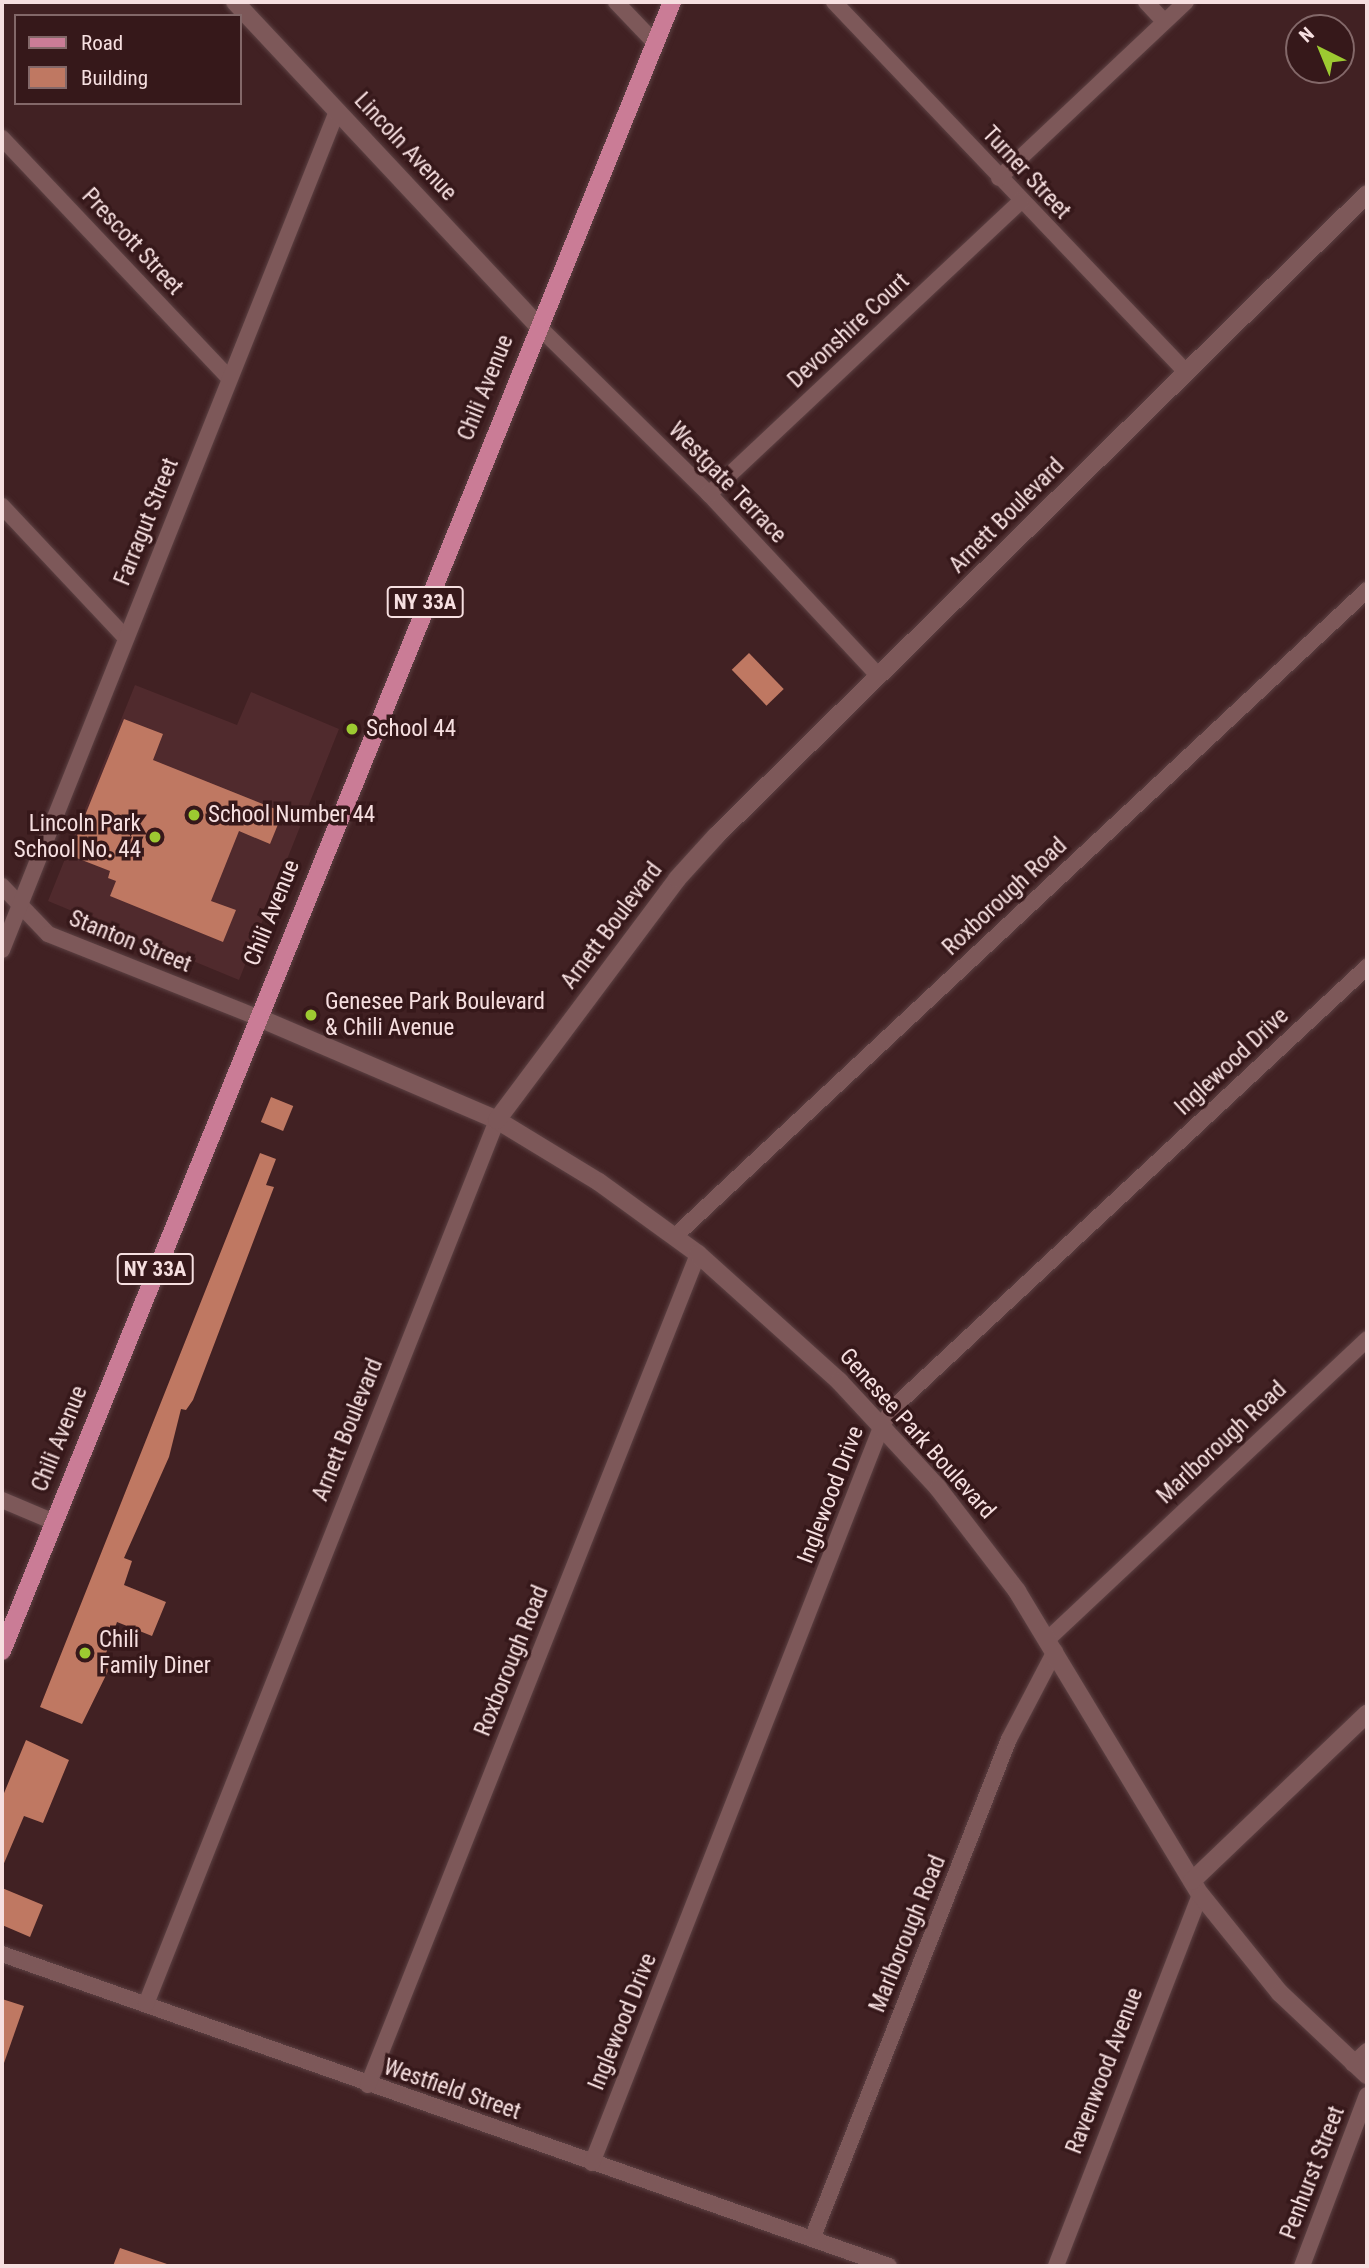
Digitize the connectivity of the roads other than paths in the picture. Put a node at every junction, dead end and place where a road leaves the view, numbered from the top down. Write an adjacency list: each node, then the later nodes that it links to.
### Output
1 (235, 2): 9 (street, Lincoln Avenue)
2 (615, 2): 8 (street)
3 (672, 2): 8 (main road, Chili Avenue / NY 33A)
4 (834, 2): 11 (street, Turner Street)
5 (1146, 2): 7 (street)
6 (1186, 2): 7 (street)
7 (1164, 21): 11 (street)
8 (655, 43): 14 (main road, Chili Avenue / NY 33A)
9 (337, 111): 14 (street, Lincoln Avenue); 16 (street, Farragut Street)
10 (2, 138): 16 (street, Prescott Street)
11 (999, 178): 13 (street, Turner Street)
12 (1367, 194): 15 (street, Arnett Boulevard)
13 (1021, 201): 15 (street, Turner Street); 17 (street, Devonshire Court)
14 (538, 326): 17 (street, Westgate Terrace); 26 (main road, Chili Avenue / NY 33A)
15 (1187, 373): 21 (street, Arnett Boulevard)
16 (229, 378): 20 (street, Farragut Street)
17 (709, 494): 21 (street, Westgate Terrace)
18 (2, 506): 20 (street)
19 (1367, 590): 28 (street, Roxborough Road)
20 (126, 638): 23 (street, Farragut Street)
21 (879, 676): 27 (street, Arnett Boulevard)
22 (2, 886): 23 (street, Stanton Street)
23 (19, 905): 24 (street, Farragut Street); 26 (street, Stanton Street)
24 (2, 950)
25 (1367, 967): 31 (street, Inglewood Drive)
26 (257, 1017): 27 (street, Genesee Park Boulevard); 33 (main road, Chili Avenue / NY 33A)
27 (497, 1121): 28 (street, Genesee Park Boulevard); 39 (street, Arnett Boulevard)
28 (674, 1237): 29 (street, Genesee Park Boulevard)
29 (698, 1254): 31 (street, Genesee Park Boulevard); 42 (street, Roxborough Road)
30 (1367, 1339): 34 (street, Marlborough Road)
31 (882, 1425): 34 (street, Genesee Park Boulevard); 44 (street, Inglewood Drive)
32 (2, 1500): 33 (street)
33 (54, 1521): 35 (main road, Chili Avenue / NY 33A)
34 (1051, 1645): 37 (street, Genesee Park Boulevard); 45 (street, Marlborough Road)
35 (2, 1651)
36 (1367, 1714): 37 (street, Ravenwood Avenue)
37 (1196, 1887): 41 (street, Genesee Park Boulevard); 47 (street, Ravenwood Avenue)
38 (2, 1954): 39 (street, Westfield Street)
39 (146, 2004): 42 (street, Westfield Street)
40 (1367, 2051): 41 (street)
41 (1360, 2069)
42 (368, 2085): 44 (street, Westfield Street)
43 (1367, 2095): 48 (street, Penhurst Street)
44 (592, 2163): 45 (street, Westfield Street)
45 (812, 2239): 46 (street, Westfield Street)
46 (889, 2266)
47 (1056, 2266)
48 (1302, 2266)

